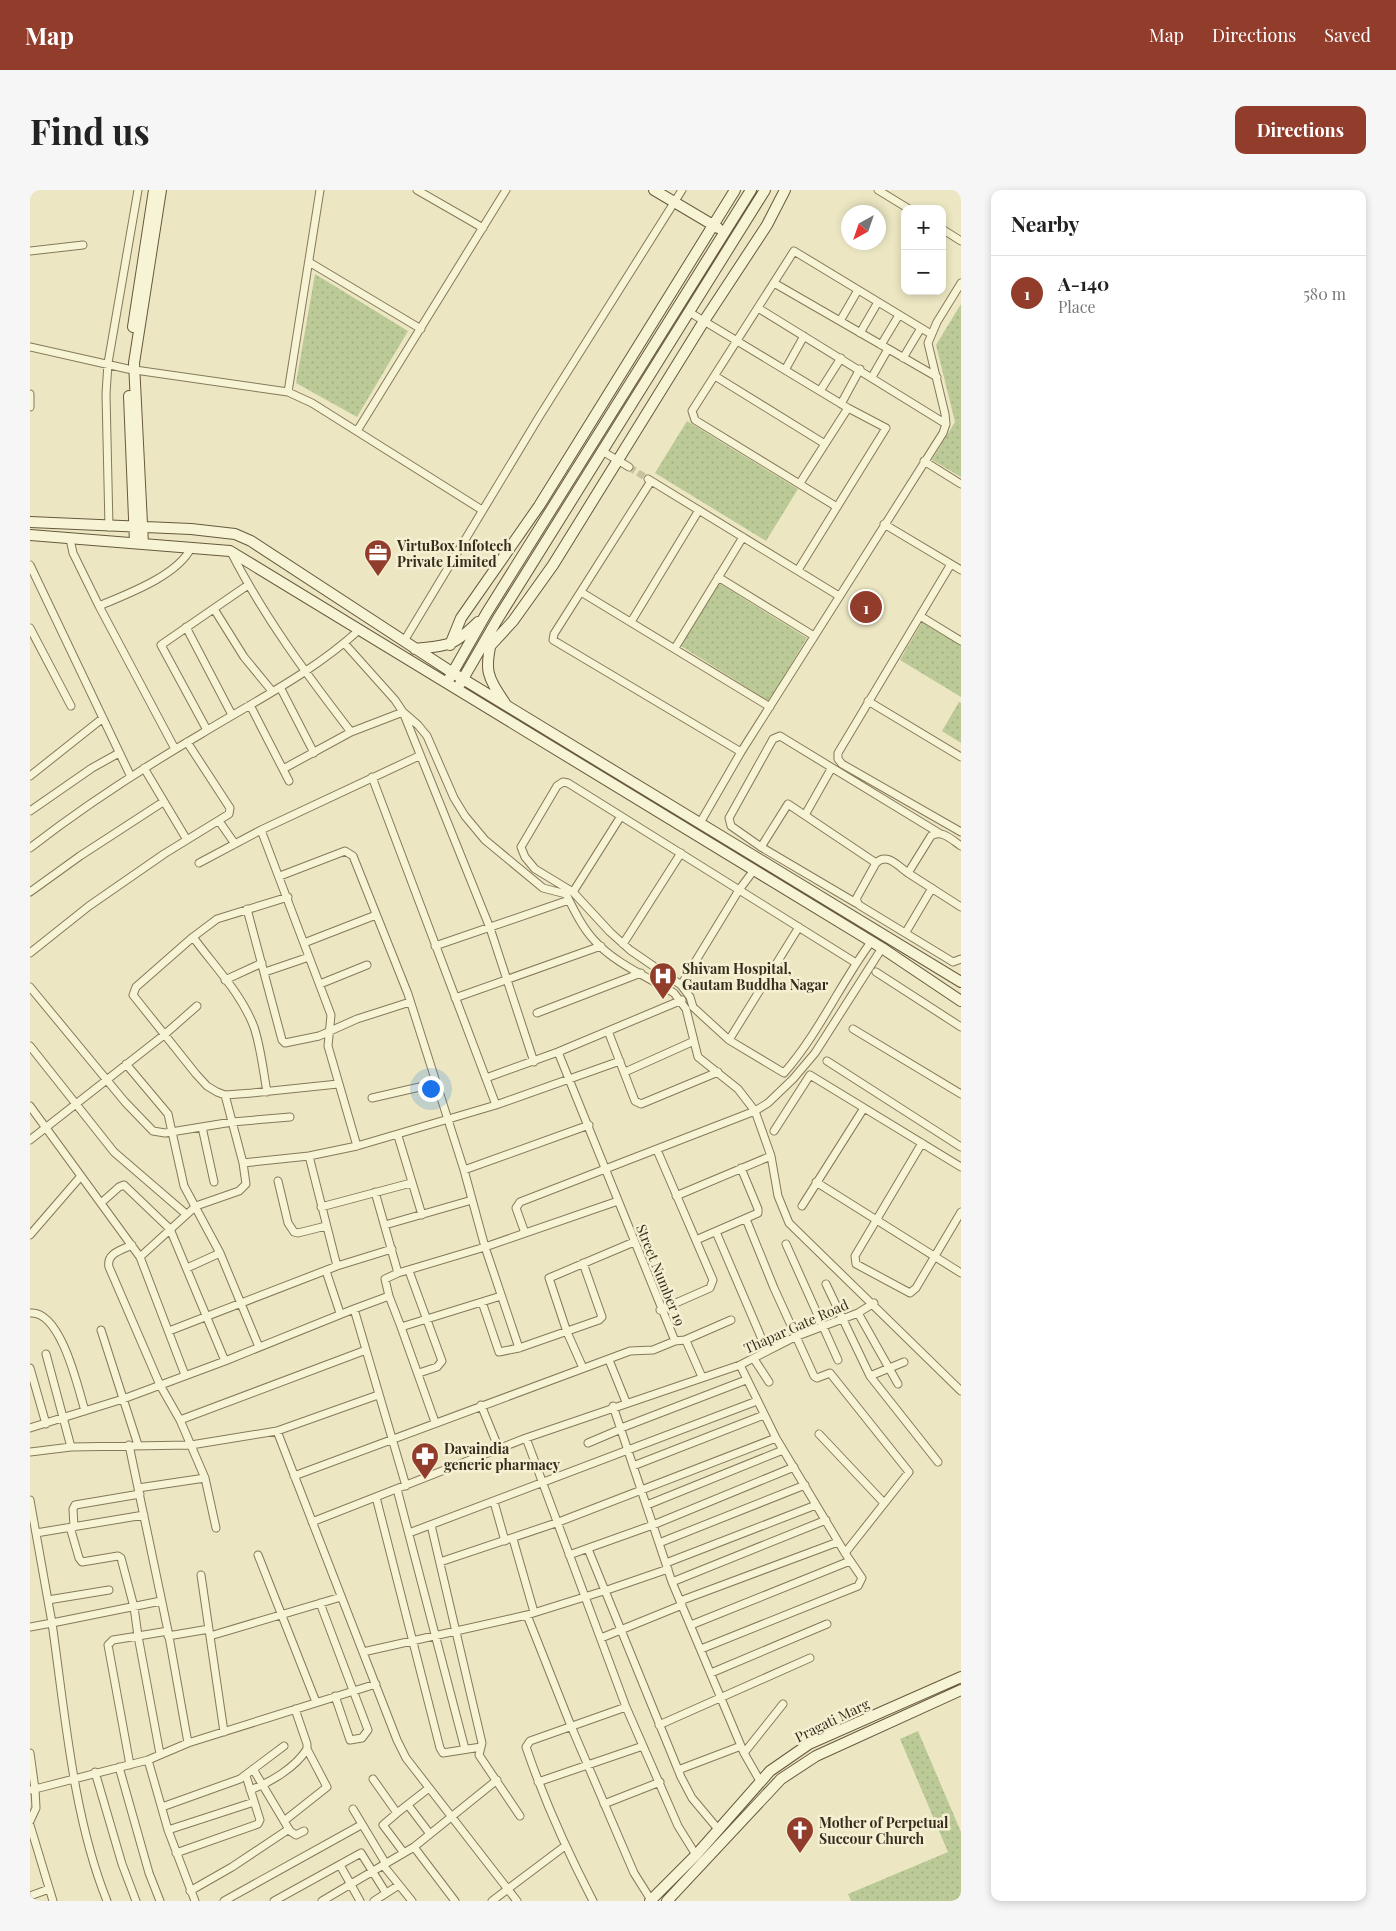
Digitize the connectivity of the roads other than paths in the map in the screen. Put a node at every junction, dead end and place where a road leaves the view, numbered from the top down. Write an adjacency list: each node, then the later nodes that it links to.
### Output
1 (138, 190): 45 (street)
2 (154, 190): 46 (street)
3 (161, 190): 46 (street)
4 (320, 190): 25 (street)
5 (417, 190): 17 (street)
6 (506, 190): 17 (street)
7 (654, 190): 14 (street)
8 (682, 190): 14 (street)
9 (735, 190): 16 (street)
10 (751, 190): 18 (street)
11 (765, 190): 20 (street)
12 (785, 190): 23 (street)
13 (878, 190): 15 (street)
14 (674, 202): 16 (street); 67 (street)
15 (902, 205)
16 (713, 225): 18 (street); 101 (street)
17 (483, 228): 36 (street)
18 (724, 232): 20 (street); 89 (street)
19 (946, 232): 21 (street)
20 (735, 238): 23 (street); 31 (street)
21 (961, 241)
22 (83, 245): 24 (street)
23 (753, 248): 33 (street)
24 (30, 251)
25 (309, 262): 36 (street); 52 (street)
26 (774, 283): 28 (street); 30 (street); 34 (street)
27 (961, 284): 38 (street)
28 (858, 290): 29 (street); 34 (street)
29 (878, 302): 32 (street); 37 (street)
30 (758, 308): 39 (street); 40 (street)
31 (689, 312): 33 (street); 60 (street)
32 (899, 315): 35 (street); 42 (street)
33 (704, 321): 40 (street); 61 (street)
34 (840, 321): 37 (street)
35 (921, 328): 38 (street); 44 (street)
36 (420, 329): 58 (street)
37 (860, 333): 42 (street)
38 (931, 334): 51 (street)
39 (804, 336): 43 (street); 48 (street)
40 (737, 341): 48 (street); 49 (street)
41 (30, 347): 45 (street)
42 (884, 347): 44 (street); 50 (street)
43 (840, 358): 47 (street); 53 (street)
44 (903, 358): 51 (street)
45 (108, 363): 46 (street); 71 (street)
46 (131, 369): 52 (street); 72 (street)
47 (860, 369): 50 (street); 55 (street)
48 (785, 370): 53 (street)
49 (715, 376): 59 (street); 64 (street)
50 (872, 377): 57 (street)
51 (937, 377): 57 (street)
52 (288, 392): 58 (street)
53 (820, 392): 55 (street)
54 (30, 394): 56 (street)
55 (844, 406): 59 (street); 66 (street)
56 (30, 407)
57 (946, 424): 62 (street)
58 (357, 431): 67 (street)
59 (825, 444): 64 (street)
60 (602, 451): 61 (street); 91 (street)
61 (618, 461): 63 (street); 102 (street)
62 (924, 461): 65 (street); 70 (street)
63 (629, 467)
64 (800, 483): 66 (street)
65 (961, 484)
66 (837, 506): 81 (street)
67 (482, 510): 97 (street)
68 (699, 510): 74 (street); 85 (street); 92 (street)
69 (30, 522): 71 (street)
70 (884, 524): 79 (street); 86 (street)
71 (109, 527): 72 (street)
72 (138, 528): 76 (street); 97 (street)
73 (30, 535): 75 (street)
74 (743, 537): 81 (street); 83 (street)
75 (70, 539): 76 (street); 87 (street)
76 (139, 543): 77 (street)
77 (191, 548): 78 (street); 87 (street)
78 (230, 551): 84 (street); 95 (street)
79 (951, 564): 82 (street); 90 (street)
80 (30, 565): 118 (street)
81 (798, 570): 86 (street)
82 (961, 570)
83 (718, 577): 96 (street); 103 (street)
84 (248, 586): 88 (street); 105 (street)
85 (581, 592): 92 (street); 123 (street)
86 (839, 596): 96 (street)
87 (99, 606): 122 (street)
88 (214, 609): 93 (street); 110 (street)
89 (486, 614): 101 (street); 106 (street)
90 (920, 616): 98 (street); 111 (street)
91 (497, 620): 102 (street); 107 (street)
92 (631, 622): 103 (street)
93 (186, 627): 117 (street); 119 (street)
94 (30, 628): 99 (street)
95 (360, 630): 100 (street); 106 (street)
96 (814, 636): 115 (street)
97 (404, 641): 104 (street)
98 (961, 641)
99 (33, 642): 113 (street)
100 (345, 644): 105 (street); 116 (street)
101 (450, 645): 104 (street)
102 (491, 645): 114 (street)
103 (674, 648): 115 (street)
104 (415, 649): 106 (street)
105 (305, 673): 108 (street); 120 (street)
106 (450, 678): 107 (street); 109 (street)
107 (463, 680): 109 (street); 114 (street)
108 (280, 687): 110 (street); 125 (street)
109 (457, 689): 147 (street)
110 (272, 691): 112 (street)
111 (868, 702): 127 (street); 142 (street)
112 (250, 705): 117 (street); 129 (street)
113 (71, 706)
114 (507, 706): 140 (street)
115 (770, 706): 123 (street)
116 (403, 712): 120 (street); 126 (street); 163 (street)
117 (232, 715): 119 (street)
118 (104, 718): 124 (street); 131 (street)
119 (207, 730): 121 (street)
120 (351, 732): 125 (street)
121 (187, 742): 122 (street); 139 (street)
122 (175, 749): 128 (street)
123 (741, 752): 140 (street)
124 (119, 753): 132 (street); 136 (street)
125 (314, 753): 129 (street)
126 (420, 756): 133 (street); 169 (street)
127 (961, 757)
128 (144, 768): 132 (street); 135 (street)
129 (283, 769): 134 (street)
130 (831, 769): 137 (street); 144 (street); 149 (street)
131 (30, 776)
132 (131, 777): 150 (street)
133 (372, 777): 141 (street); 175 (street)
134 (289, 781)
135 (163, 802): 145 (street); 159 (street)
136 (30, 811)
137 (805, 815): 149 (street); 153 (street)
138 (621, 816): 151 (street); 160 (street); 160 (street)
139 (219, 821): 145 (street); 146 (street)
140 (700, 823): 143 (street)
141 (261, 830): 146 (street); 156 (street)
142 (960, 830)
143 (716, 833): 147 (street); 189 (street)
144 (939, 833): 148 (street); 155 (street)
145 (187, 840): 178 (street)
146 (235, 844): 152 (street)
147 (710, 844): 154 (street)
148 (961, 846)
149 (761, 847): 164 (street)
150 (30, 848)
151 (681, 853): 158 (street); 174 (street)
152 (199, 863)
153 (876, 863): 155 (street); 164 (street)
154 (754, 870): 158 (street); 172 (street)
155 (908, 873): 157 (street)
156 (280, 876): 161 (street); 167 (street)
157 (932, 888): 165 (street); 170 (street)
158 (739, 890): 168 (street); 191 (street)
159 (30, 892)
160 (573, 892): 174 (street)
161 (288, 896): 166 (street); 173 (street)
162 (961, 897): 165 (street)
163 (569, 900): 169 (street); 176 (street)
164 (856, 903): 170 (street)
165 (959, 905)
166 (247, 909): 171 (street); 181 (street)
167 (376, 915): 173 (street); 196 (street)
168 (799, 927): 182 (street); 204 (street)
169 (490, 928): 175 (street); 188 (street)
170 (906, 932): 180 (street)
171 (193, 937): 187 (street); 203 (street)
172 (871, 942): 177 (street); 182 (street)
173 (304, 943): 179 (street)
174 (623, 944): 191 (street)
175 (435, 946): 193 (street)
176 (601, 946): 186 (street); 188 (street)
177 (882, 948): 194 (street); 227 (street)
178 (30, 953)
179 (310, 957): 184 (street); 190 (street)
180 (961, 959)
181 (262, 963): 184 (street); 187 (street)
182 (856, 963): 204 (street)
183 (367, 965): 190 (street)
184 (265, 972): 202 (street)
185 (876, 972): 199 (street)
186 (641, 973): 195 (street); 198 (street)
187 (226, 980): 219 (street)
188 (506, 981): 193 (street); 210 (street)
189 (961, 982): 194 (street)
190 (320, 984): 202 (street)
191 (681, 985): 204 (street)
192 (30, 988): 215 (street)
193 (455, 998): 214 (street)
194 (957, 999)
195 (682, 1000): 201 (street); 205 (street, Thapar Gate Road)
196 (410, 1002): 202 (street); 218 (street)
197 (197, 1006): 203 (street)
198 (537, 1013)
199 (961, 1027)
200 (853, 1029): 220 (street)
201 (608, 1031): 207 (street); 208 (street)
202 (330, 1033): 217 (street)
203 (164, 1034): 211 (street); 221 (street)
204 (729, 1040)
205 (694, 1041): 212 (street); 213 (street, Thapar Gate Road)
206 (30, 1046): 223 (street)
207 (558, 1052): 210 (street); 216 (street, Street Number 19)
208 (620, 1061): 212 (street); 216 (street)
209 (827, 1061): 240 (street)
210 (534, 1062): 214 (street)
211 (126, 1064): 215 (street); 234 (street)
212 (624, 1072): 213 (street)
213 (718, 1072): 227 (street, Thapar Gate Road)
214 (486, 1078): 224 (street)
215 (106, 1079): 223 (street); 234 (street)
216 (569, 1080): 224 (street); 231 (street, Street Number 19)
217 (338, 1084): 219 (street); 239 (street)
218 (437, 1084): 222 (street); 229 (street)
219 (267, 1092): 221 (street)
220 (961, 1094)
221 (225, 1095): 230 (street)
222 (372, 1098)
223 (76, 1104): 232 (street); 263 (street)
224 (496, 1105): 229 (street)
225 (30, 1106): 232 (street)
226 (864, 1108): 235 (street); 238 (street); 252 (street)
227 (755, 1111): 241 (street); 243 (street, Thapar Gate Road)
228 (290, 1117): 230 (street)
229 (448, 1120): 236 (street); 247 (street)
230 (232, 1122): 233 (street); 244 (street)
231 (589, 1125): 247 (street); 248 (street, Street Number 19)
232 (45, 1127): 237 (street); 249 (street)
233 (202, 1127): 234 (street); 251 (street)
234 (174, 1131): 259 (street)
235 (774, 1131)
236 (398, 1136): 239 (street); 253 (street)
237 (30, 1140)
238 (922, 1144): 245 (street); 266 (street)
239 (358, 1146): 242 (street)
240 (961, 1147)
241 (657, 1150): 248 (street); 255 (street)
242 (309, 1156): 244 (street); 261 (street)
243 (771, 1156): 246 (street); 294 (street, Thapar Gate Road)
244 (243, 1163): 259 (street)
245 (961, 1167)
246 (741, 1168): 255 (street); 265 (street)
247 (464, 1170): 256 (street)
248 (607, 1170): 257 (street, Street Number 19); 271 (street)
249 (81, 1176): 258 (street); 272 (street)
250 (278, 1181): 268 (street)
251 (214, 1182)
252 (816, 1182): 260 (street); 266 (street)
253 (411, 1183): 254 (street); 264 (street)
254 (375, 1192): 261 (street); 267 (street)
255 (676, 1196): 273 (street)
256 (472, 1200): 264 (street); 277 (street)
257 (618, 1201): 271 (street); 274 (street, Street Number 19)
258 (101, 1203): 269 (street); 276 (street)
259 (196, 1206): 263 (street); 279 (street)
260 (802, 1206)
261 (321, 1207): 268 (street)
262 (961, 1212): 280 (street)
263 (186, 1214): 269 (street)
264 (422, 1215): 267 (street)
265 (746, 1219): 270 (street); 310 (street)
266 (875, 1220): 280 (street); 280 (street)
267 (385, 1225): 278 (street)
268 (326, 1226): 283 (street)
269 (170, 1229): 281 (street); 284 (street)
270 (716, 1232): 273 (street); 316 (street)
271 (526, 1233): 277 (street)
272 (30, 1235)
273 (696, 1240): 297 (street)
274 (634, 1242): 282 (street); 297 (street, Street Number 19)
275 (786, 1244): 306 (street)
276 (132, 1245): 281 (street); 334 (street)
277 (485, 1247): 286 (street); 291 (street)
278 (392, 1249): 283 (street); 288 (street)
279 (220, 1253): 284 (street); 293 (street)
280 (934, 1256): 287 (street)
281 (140, 1257): 308 (street)
282 (583, 1263): 309 (street); 309 (street)
283 (337, 1266): 285 (street)
284 (186, 1268): 301 (street)
285 (326, 1271): 293 (street); 300 (street)
286 (410, 1271): 288 (street); 302 (street)
287 (961, 1272)
288 (398, 1273): 290 (street)
289 (826, 1284): 304 (street)
290 (389, 1296): 296 (street); 305 (street)
291 (501, 1296): 292 (street); 314 (street)
292 (482, 1302): 302 (street); 314 (street)
293 (242, 1303): 301 (street); 313 (street)
294 (874, 1303): 298 (street, Thapar Gate Road); 335 (street)
295 (30, 1305): 299 (street)
296 (354, 1309): 300 (street); 315 (street)
297 (660, 1310): 312 (street, Street Number 19)
298 (858, 1312): 304 (street, Thapar Gate Road); 326 (street)
299 (32, 1313): 342 (street)
300 (340, 1313): 313 (street)
301 (205, 1316): 308 (street); 321 (street)
302 (426, 1320): 305 (street); 327 (street)
303 (731, 1320): 311 (street)
304 (842, 1320): 306 (street, Thapar Gate Road); 329 (street)
305 (401, 1327): 327 (street)
306 (823, 1328): 310 (street, Thapar Gate Road); 320 (street)
307 (101, 1330): 337 (street)
308 (169, 1331): 328 (street)
309 (567, 1332): 314 (street); 325 (street)
310 (796, 1337): 316 (street, Thapar Gate Road); 378 (street)
311 (685, 1340): 312 (street, Street Number 19); 330 (street, Street Number 19)
312 (675, 1341): 319 (street)
313 (259, 1347): 321 (street)
314 (519, 1348)
315 (366, 1350): 336 (street); 345 (street)
316 (768, 1351): 318 (street, Thapar Gate Road)
317 (46, 1354): 344 (street)
318 (754, 1359): 323 (street, Thapar Gate Road); 332 (street)
319 (609, 1360): 325 (street); 339 (street)
320 (838, 1360)
321 (224, 1361): 328 (street)
322 (904, 1362): 326 (street)
323 (740, 1365): 330 (street, Thapar Gate Road); 331 (street)
324 (30, 1368): 347 (street)
325 (583, 1368): 340 (street)
326 (888, 1370): 329 (street); 333 (street)
327 (418, 1373): 346 (street)
328 (185, 1375): 334 (street)
329 (870, 1376): 364 (street)
330 (702, 1377): 339 (street, Thapar Gate Road)
331 (746, 1380): 338 (street); 349 (street)
332 (769, 1382)
333 (898, 1384)
334 (160, 1385): 337 (street); 345 (street)
335 (961, 1391)
336 (378, 1395): 350 (street); 354 (street)
337 (123, 1399): 342 (street); 357 (street)
338 (757, 1401): 343 (street); 361 (street)
339 (626, 1402): 341 (street, Thapar Gate Road)
340 (481, 1405): 346 (street); 360 (street)
341 (614, 1406): 349 (street); 352 (street, Thapar Gate Road)
342 (85, 1411): 344 (street)
343 (764, 1415): 353 (street); 365 (street)
344 (63, 1418): 347 (street); 359 (street)
345 (180, 1420): 358 (street)
346 (435, 1422): 354 (street)
347 (46, 1424): 348 (street)
348 (30, 1428)
349 (621, 1429): 355 (street); 361 (street)
350 (277, 1432): 358 (street); 367 (street)
351 (819, 1434): 378 (street)
352 (526, 1438): 360 (street, Thapar Gate Road); 369 (street)
353 (776, 1438): 362 (street); 373 (street)
354 (391, 1440): 367 (street); 371 (street)
355 (588, 1443)
356 (129, 1445): 357 (street); 359 (street); 374 (street)
357 (138, 1445): 358 (street)
358 (191, 1445): 368 (street)
359 (71, 1447): 363 (street)
360 (499, 1449): 371 (street, Thapar Gate Road)
361 (627, 1450): 365 (street); 369 (street)
362 (783, 1450): 366 (street); 379 (street)
363 (30, 1452)
364 (938, 1462)
365 (634, 1466): 373 (street)
366 (794, 1467): 370 (street); 385 (street)
367 (294, 1476): 383 (street)
368 (205, 1478): 374 (street); 388 (street)
369 (541, 1484): 377 (street); 384 (street)
370 (805, 1485): 380 (street); 393 (street)
371 (406, 1486): 372 (street, Thapar Gate Road)
372 (398, 1489): 375 (street, Thapar Gate Road); 390 (street)
373 (642, 1489): 379 (street); 384 (street)
374 (139, 1491): 381 (street); 387 (street)
375 (376, 1497): 383 (street, Thapar Gate Road); 425 (street)
376 (30, 1500): 389 (street)
377 (494, 1502): 386 (street); 391 (street)
378 (884, 1503): 395 (street)
379 (646, 1505): 385 (street)
380 (816, 1505): 382 (street); 400 (street)
381 (144, 1515): 387 (street); 408 (street)
382 (826, 1520): 392 (street); 402 (street)
383 (312, 1522): 405 (street)
384 (556, 1523): 391 (street); 397 (street)
385 (653, 1524): 393 (street); 394 (street)
386 (431, 1525): 390 (street); 399 (street)
387 (72, 1527): 389 (street); 411 (street)
388 (216, 1528)
389 (36, 1532): 407 (street)
390 (409, 1533): 422 (street)
391 (509, 1540): 399 (street); 412 (street)
392 (838, 1542): 395 (street); 410 (street)
393 (659, 1543): 400 (street)
394 (588, 1549): 397 (street); 404 (street)
395 (845, 1553): 398 (street)
396 (258, 1555): 413 (street)
397 (569, 1555): 406 (street)
398 (850, 1561): 416 (street); 426 (street)
399 (440, 1562): 418 (street)
400 (667, 1566): 402 (street); 404 (street)
401 (201, 1575): 420 (street)
402 (672, 1582): 410 (street)
403 (109, 1590): 407 (street)
404 (604, 1591): 406 (street); 419 (street)
405 (341, 1597): 409 (street); 427 (street)
406 (584, 1597): 412 (street); 424 (street)
407 (48, 1600): 414 (street)
408 (162, 1601): 411 (street); 421 (street)
409 (320, 1603): 413 (street); 432 (street)
410 (681, 1603): 416 (street); 419 (street)
411 (134, 1607): 414 (street); 423 (street)
412 (531, 1614): 418 (street); 441 (street)
413 (280, 1615): 420 (street); 436 (street)
414 (52, 1624): 417 (street); 460 (street)
415 (827, 1624): 429 (street)
416 (691, 1625): 426 (street)
417 (30, 1627)
418 (456, 1629): 422 (street); 446 (street)
419 (620, 1630): 424 (street); 440 (street)
420 (209, 1632): 421 (street); 442 (street)
421 (168, 1634): 423 (street); 443 (street)
422 (434, 1635): 425 (street); 448 (street)
423 (138, 1636): 450 (street); 453 (street)
424 (601, 1638): 438 (street)
425 (412, 1641): 427 (street); 448 (street)
426 (701, 1648): 429 (street)
427 (362, 1652): 431 (street)
428 (810, 1658): 435 (street)
429 (711, 1673): 435 (street)
430 (961, 1677): 465 (street, Pragati Marg)
431 (376, 1684): 432 (street); 467 (street)
432 (352, 1690): 434 (street); 434 (street)
433 (961, 1690): 519 (street, Pragati Marg)
434 (335, 1696): 436 (street)
435 (721, 1697): 440 (street); 449 (street)
436 (316, 1702): 439 (street)
437 (783, 1704): 449 (street)
438 (626, 1707): 441 (street); 445 (street)
439 (294, 1708): 442 (street); 447 (street)
440 (659, 1725): 457 (street)
441 (571, 1726): 454 (street); 463 (street)
442 (224, 1732): 443 (street)
443 (188, 1743): 450 (street)
444 (284, 1746): 456 (street)
445 (643, 1746): 454 (street); 464 (street)
446 (481, 1747): 448 (street); 462 (street)
447 (307, 1749): 466 (street); 479 (street)
448 (465, 1749)
449 (743, 1750): 457 (street); 465 (street)
450 (160, 1754): 452 (street)
451 (30, 1758): 468 (street)
452 (148, 1760): 453 (street); 473 (street)
453 (130, 1765): 455 (street)
454 (588, 1765): 463 (street); 471 (street)
455 (119, 1767): 458 (street); 507 (street)
456 (254, 1769): 459 (street); 466 (street)
457 (678, 1770): 483 (street)
458 (95, 1772): 460 (street); 506 (street)
459 (246, 1776): 469 (street); 473 (street)
460 (74, 1778): 468 (street); 505 (street)
461 (373, 1779): 475 (street)
462 (497, 1780): 476 (street); 477 (street)
463 (538, 1782): 488 (street)
464 (660, 1782): 471 (street); 492 (street)
465 (760, 1782): 483 (street, Pragati Marg)
466 (264, 1785): 469 (street); 479 (street)
467 (429, 1788): 472 (street); 477 (street)
468 (32, 1789): 478 (street)
469 (250, 1790): 470 (street)
470 (254, 1802): 484 (street); 490 (street)
471 (604, 1804): 503 (street)
472 (408, 1805): 475 (street); 486 (street)
473 (162, 1807): 484 (street)
474 (352, 1809): 480 (street)
475 (397, 1813): 491 (street)
476 (520, 1816)
477 (453, 1817): 486 (street); 498 (street)
478 (31, 1818)
479 (284, 1820): 482 (street)
480 (361, 1825): 493 (street); 509 (street)
481 (30, 1826): 487 (street)
482 (289, 1829): 485 (street); 500 (street)
483 (718, 1829): 492 (street, Pragati Marg)
484 (168, 1830): 490 (street)
485 (304, 1831)
486 (430, 1834): 489 (street)
487 (33, 1844): 499 (street)
488 (565, 1846): 498 (street); 518 (street)
489 (414, 1847): 491 (street); 515 (street)
490 (176, 1853): 500 (street)
491 (404, 1853): 493 (street)
492 (696, 1855): 503 (street, Pragati Marg)
493 (385, 1864): 495 (street); 496 (street)
494 (340, 1865): 495 (street); 497 (street); 510 (street)
495 (373, 1871): 497 (street); 501 (street)
496 (399, 1885): 501 (street); 514 (street)
497 (351, 1886): 511 (street); 512 (street)
498 (508, 1888): 516 (street); 517 (street)
499 (49, 1889): 502 (street); 504 (street)
500 (190, 1891): 508 (street)
501 (386, 1893): 513 (street)
502 (30, 1896)
503 (650, 1900)
504 (53, 1901)
505 (107, 1901)
506 (136, 1901)
507 (160, 1901)
508 (195, 1901)
509 (224, 1901)
510 (274, 1901)
511 (322, 1901)
512 (360, 1901)
513 (374, 1901)
514 (412, 1901)
515 (455, 1901)
516 (492, 1901)
517 (517, 1901)
518 (593, 1901)
519 (666, 1901)

